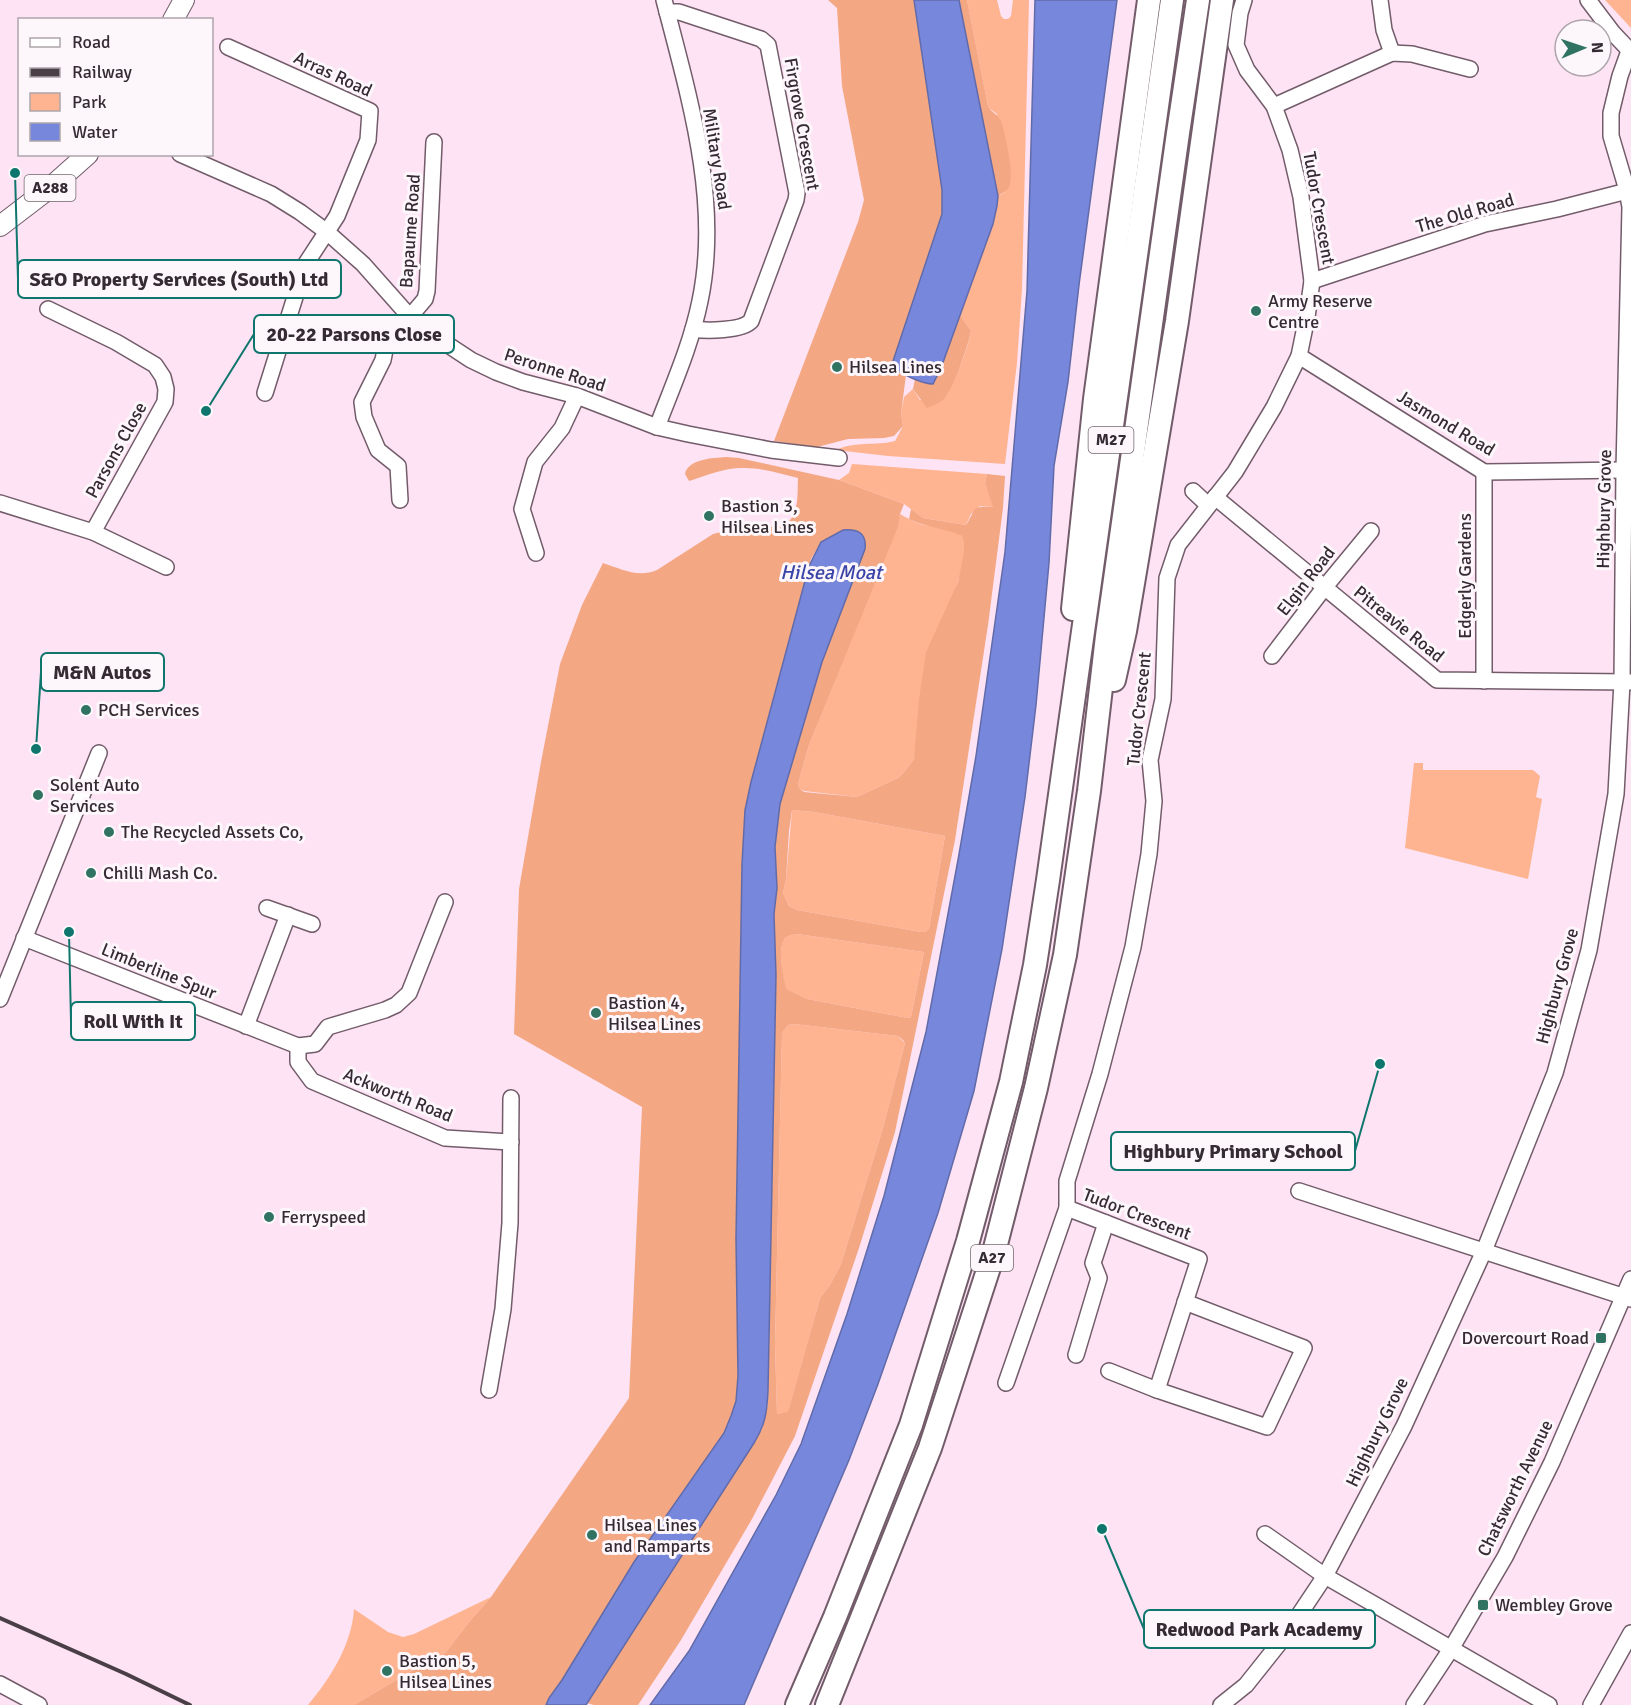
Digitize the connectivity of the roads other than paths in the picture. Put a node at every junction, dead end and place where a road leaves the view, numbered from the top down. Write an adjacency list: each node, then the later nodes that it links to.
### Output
1 (184, 0): 10 (main road)
2 (1149, 0): 47 (highway)
3 (1172, 0): 47 (highway, M27)
4 (1198, 0): 46 (highway, M27)
5 (1222, 0): 46 (highway)
6 (1244, 0): 15 (street, Tudor Crescent)
7 (1380, 0): 13 (street)
8 (1588, 0): 12 (street)
9 (666, 6): 25 (street, Military Road); 25 (street, Firgrove Crescent)
10 (174, 18)
11 (228, 47): 21 (street, Arras Road)
12 (1630, 51): 19 (street, Highbury Grove)
13 (1392, 53): 14 (street); 15 (street)
14 (1470, 69)
15 (1274, 106): 22 (street, Tudor Crescent)
16 (434, 142): 24 (street, Bapaume Road)
17 (86, 156): 20 (main road, A288)
18 (185, 156): 21 (street, Peronne Road)
19 (1629, 190): 22 (street, The Old Road); 31 (street, Highbury Grove)
20 (3, 222)
21 (327, 232): 24 (street, Peronne Road); 27 (street)
22 (1312, 280): 26 (street, Tudor Crescent)
23 (48, 309): 38 (street, Parsons Close)
24 (410, 317): 28 (street, Peronne Road); 34 (street, Bapaume Road)
25 (693, 328): 29 (street, Military Road)
26 (1299, 356): 32 (street, Jasmond Road); 35 (street, Tudor Crescent)
27 (266, 393)
28 (577, 396): 29 (street, Peronne Road); 39 (street)
29 (657, 427): 30 (street, Peronne Road)
30 (839, 458)
31 (1624, 470): 32 (street, Jasmond Road); 44 (street, Highbury Grove)
32 (1484, 472): 43 (street, Edgerly Gardens)
33 (1193, 491): 35 (street)
34 (400, 500)
35 (1212, 501): 41 (street, Pitreavie Road); 59 (street, Tudor Crescent)
36 (0, 503): 38 (street)
37 (1371, 531): 41 (street, Elgin Road)
38 (93, 532): 40 (street)
39 (536, 553)
40 (166, 567)
41 (1324, 588): 42 (street, Elgin Road); 43 (street, Pitreavie Road)
42 (1272, 656)
43 (1484, 681): 44 (street, Pitreavie Road)
44 (1627, 682): 61 (street, Highbury Grove)
45 (99, 753): 52 (street)
46 (1089, 791): 77 (highway, A27)
47 (1048, 880): 76 (highway, A27)
48 (445, 902): 55 (street)
49 (267, 908): 50 (street)
50 (288, 915): 51 (street); 54 (street)
51 (312, 924)
52 (24, 938): 53 (street); 54 (street, Limberline Spur)
53 (0, 999)
54 (246, 1026): 55 (street, Limberline Spur)
55 (298, 1046): 57 (street, Ackworth Road)
56 (511, 1098): 57 (street)
57 (511, 1142): 68 (street)
58 (1299, 1191): 61 (street)
59 (1067, 1208): 60 (street, Tudor Crescent); 67 (street)
60 (1106, 1223): 64 (street, Tudor Crescent); 65 (street)
61 (1484, 1251): 63 (street); 71 (street, Highbury Grove)
62 (1631, 1279): 63 (street, Chatsworth Avenue)
63 (1628, 1298): 73 (street, Chatsworth Avenue)
64 (1185, 1302): 69 (street, Tudor Crescent); 69 (street)
65 (1076, 1355)
66 (1109, 1371): 69 (street)
67 (1006, 1383)
68 (489, 1390)
69 (1157, 1390)
70 (1265, 1534): 71 (street)
71 (1325, 1576): 73 (street); 78 (street, Highbury Grove)
72 (1631, 1633): 81 (street)
73 (1451, 1649): 79 (street, Chatsworth Avenue); 80 (street)
74 (0, 1684): 75 (street)
75 (39, 1705)
76 (797, 1705)
77 (827, 1705)
78 (1221, 1705)
79 (1414, 1705)
80 (1549, 1705)
81 (1591, 1705)

